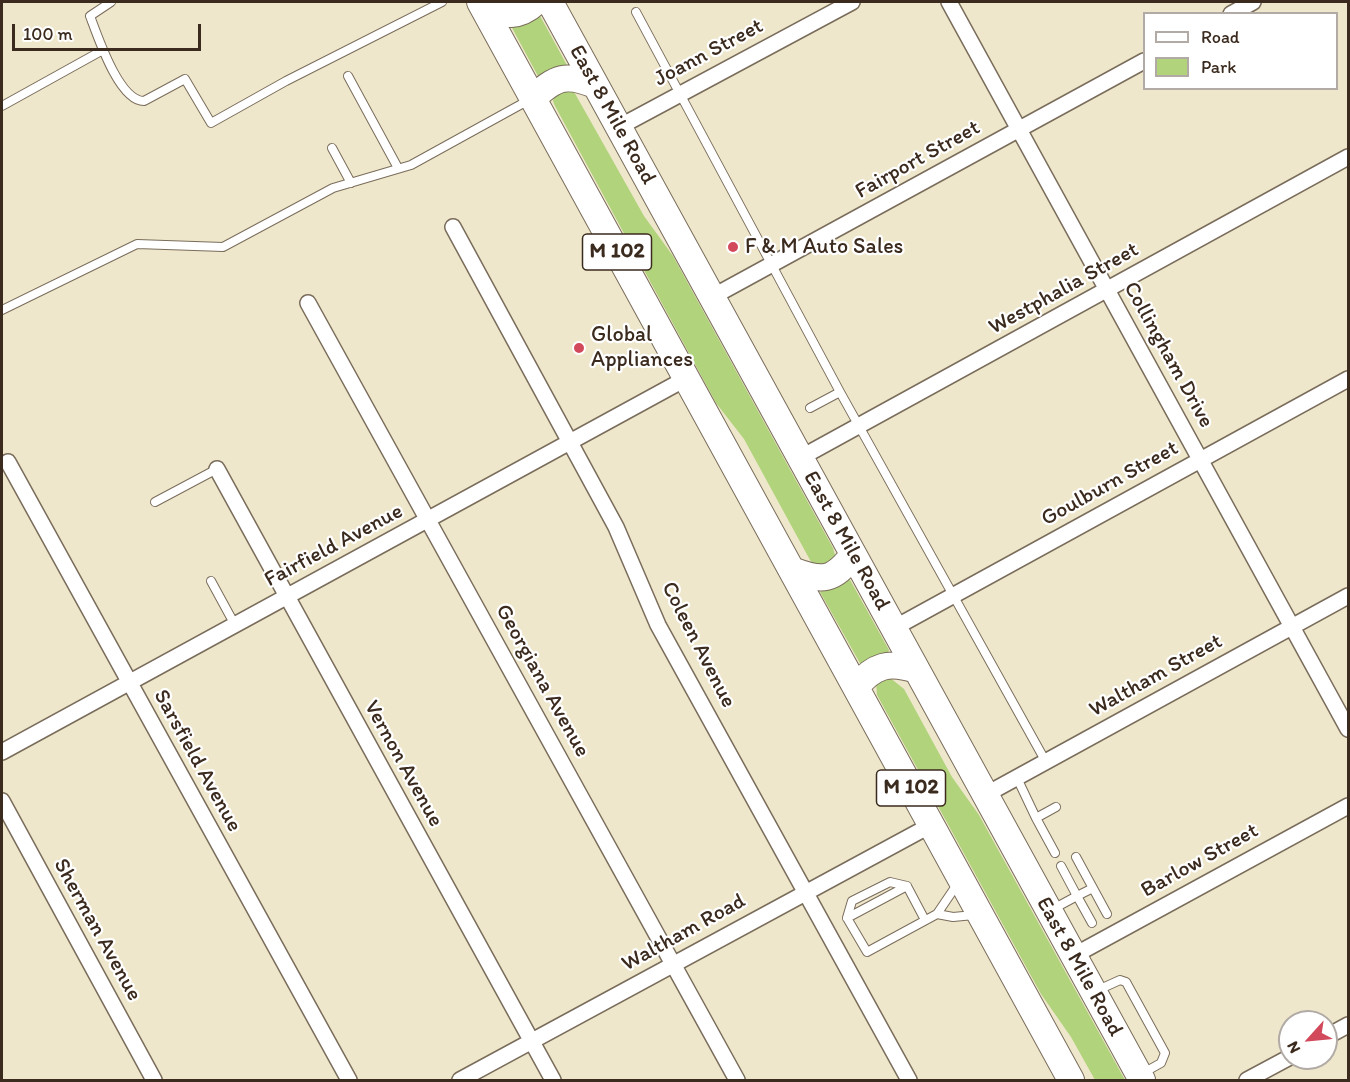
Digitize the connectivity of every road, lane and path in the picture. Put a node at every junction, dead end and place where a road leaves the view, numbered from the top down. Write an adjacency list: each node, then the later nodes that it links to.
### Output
1 (111, 2): 11 (lane)
2 (442, 2): 11 (lane)
3 (536, 2): 8 (highway)
4 (550, 2): 14 (highway, East 8 Mile Road / M 102)
5 (852, 2): 15 (street, Joann Street)
6 (949, 2): 19 (street, Collingham Drive)
7 (1253, 2): 10 (street)
8 (482, 5): 16 (highway, M 102)
9 (636, 12): 15 (lane)
10 (1235, 12)
11 (103, 50): 17 (lane)
12 (1143, 62): 19 (street, Fairport Street)
13 (348, 76): 22 (lane)
14 (595, 85): 16 (highway); 18 (highway, East 8 Mile Road / M 102)
15 (679, 95): 18 (street, Joann Street); 25 (lane)
16 (533, 98): 22 (lane); 30 (highway, M 102)
17 (2, 106)
18 (619, 127): 27 (highway, East 8 Mile Road / M 102)
19 (1019, 130): 25 (street, Fairport Street); 26 (street, Collingham Drive)
20 (332, 148): 23 (lane)
21 (1348, 157): 26 (street, Westphalia Street)
22 (398, 168): 23 (lane)
23 (351, 183): 29 (lane)
24 (453, 227): 35 (street, Coleen Avenue)
25 (771, 265): 27 (street, Fairport Street); 32 (lane)
26 (1107, 291): 34 (street, Westphalia Street); 37 (street, Collingham Drive)
27 (712, 297): 36 (highway, East 8 Mile Road / M 102)
28 (308, 303): 41 (street, Georgiana Avenue)
29 (2, 310)
30 (687, 378): 35 (street, Fairfield Avenue); 43 (highway, M 102)
31 (1348, 379): 37 (street, Goulburn Street)
32 (840, 392): 33 (lane); 34 (lane)
33 (810, 408)
34 (860, 426): 36 (street, Westphalia Street); 45 (lane)
35 (570, 443): 41 (street, Fairfield Avenue); 70 (street, Coleen Avenue)
36 (800, 458): 42 (highway, East 8 Mile Road / M 102)
37 (1201, 460): 45 (street, Goulburn Street); 49 (street, Collingham Drive)
38 (8, 462): 52 (street, Sarsfield Avenue)
39 (217, 469): 40 (lane); 47 (street, Vernon Avenue)
40 (155, 501)
41 (428, 521): 47 (street, Fairfield Avenue); 80 (street, Georgiana Avenue)
42 (854, 555): 43 (highway); 50 (highway, East 8 Mile Road / M 102)
43 (792, 570): 53 (highway, M 102)
44 (211, 581): 48 (lane)
45 (954, 596): 50 (street, Goulburn Street); 56 (lane)
46 (1348, 596): 49 (street, Waltham Street)
47 (285, 598): 48 (street, Fairfield Avenue); 82 (street, Vernon Avenue)
48 (235, 625): 52 (street, Fairfield Avenue)
49 (1293, 627): 54 (street, Collingham Drive); 56 (street, Waltham Street)
50 (894, 628): 51 (highway, East 8 Mile Road / M 102)
51 (916, 670): 53 (highway); 58 (highway, East 8 Mile Road / M 102)
52 (128, 683): 55 (street, Fairfield Avenue); 86 (street, Sarsfield Avenue)
53 (856, 687): 63 (highway, M 102)
54 (1348, 729)
55 (2, 752)
56 (1046, 762): 57 (street, Waltham Street)
57 (1017, 778): 58 (street, Waltham Street); 62 (lane)
58 (985, 795): 72 (highway, East 8 Mile Road / M 102)
59 (2, 801): 85 (street, Sherman Avenue)
60 (1348, 806): 79 (street, Barlow Street)
61 (1056, 807): 62 (lane)
62 (1036, 818): 64 (lane)
63 (931, 825): 67 (highway, M 102); 70 (street, Waltham Road)
64 (1056, 853)
65 (1076, 857): 69 (lane)
66 (1061, 866): 71 (lane)
67 (961, 879): 73 (lane); 75 (highway, M 102)
68 (907, 886): 76 (lane); 76 (lane); 77 (lane)
69 (1093, 888): 71 (lane); 74 (lane)
70 (805, 892): 80 (street, Waltham Road); 90 (street, Coleen Avenue)
71 (1077, 896): 72 (lane); 78 (lane)
72 (1049, 911): 79 (highway, East 8 Mile Road / M 102)
73 (937, 914): 75 (lane); 77 (lane)
74 (1107, 914)
75 (980, 915): 91 (highway, M 102)
76 (847, 918): 77 (lane)
77 (925, 920)
78 (1092, 923)
79 (1073, 956): 81 (highway, East 8 Mile Road / M 102)
80 (673, 964): 82 (street, Waltham Road); 89 (street, Georgiana Avenue)
81 (1094, 993): 84 (highway, East 8 Mile Road / M 102); 84 (lane)
82 (531, 1042): 87 (street, Waltham Road); 88 (street, Vernon Avenue)
83 (1278, 1063): 92 (street)
84 (1140, 1078)
85 (154, 1080)
86 (349, 1080)
87 (460, 1080)
88 (553, 1080)
89 (737, 1080)
90 (909, 1080)
91 (1071, 1080)
92 (1247, 1080)

